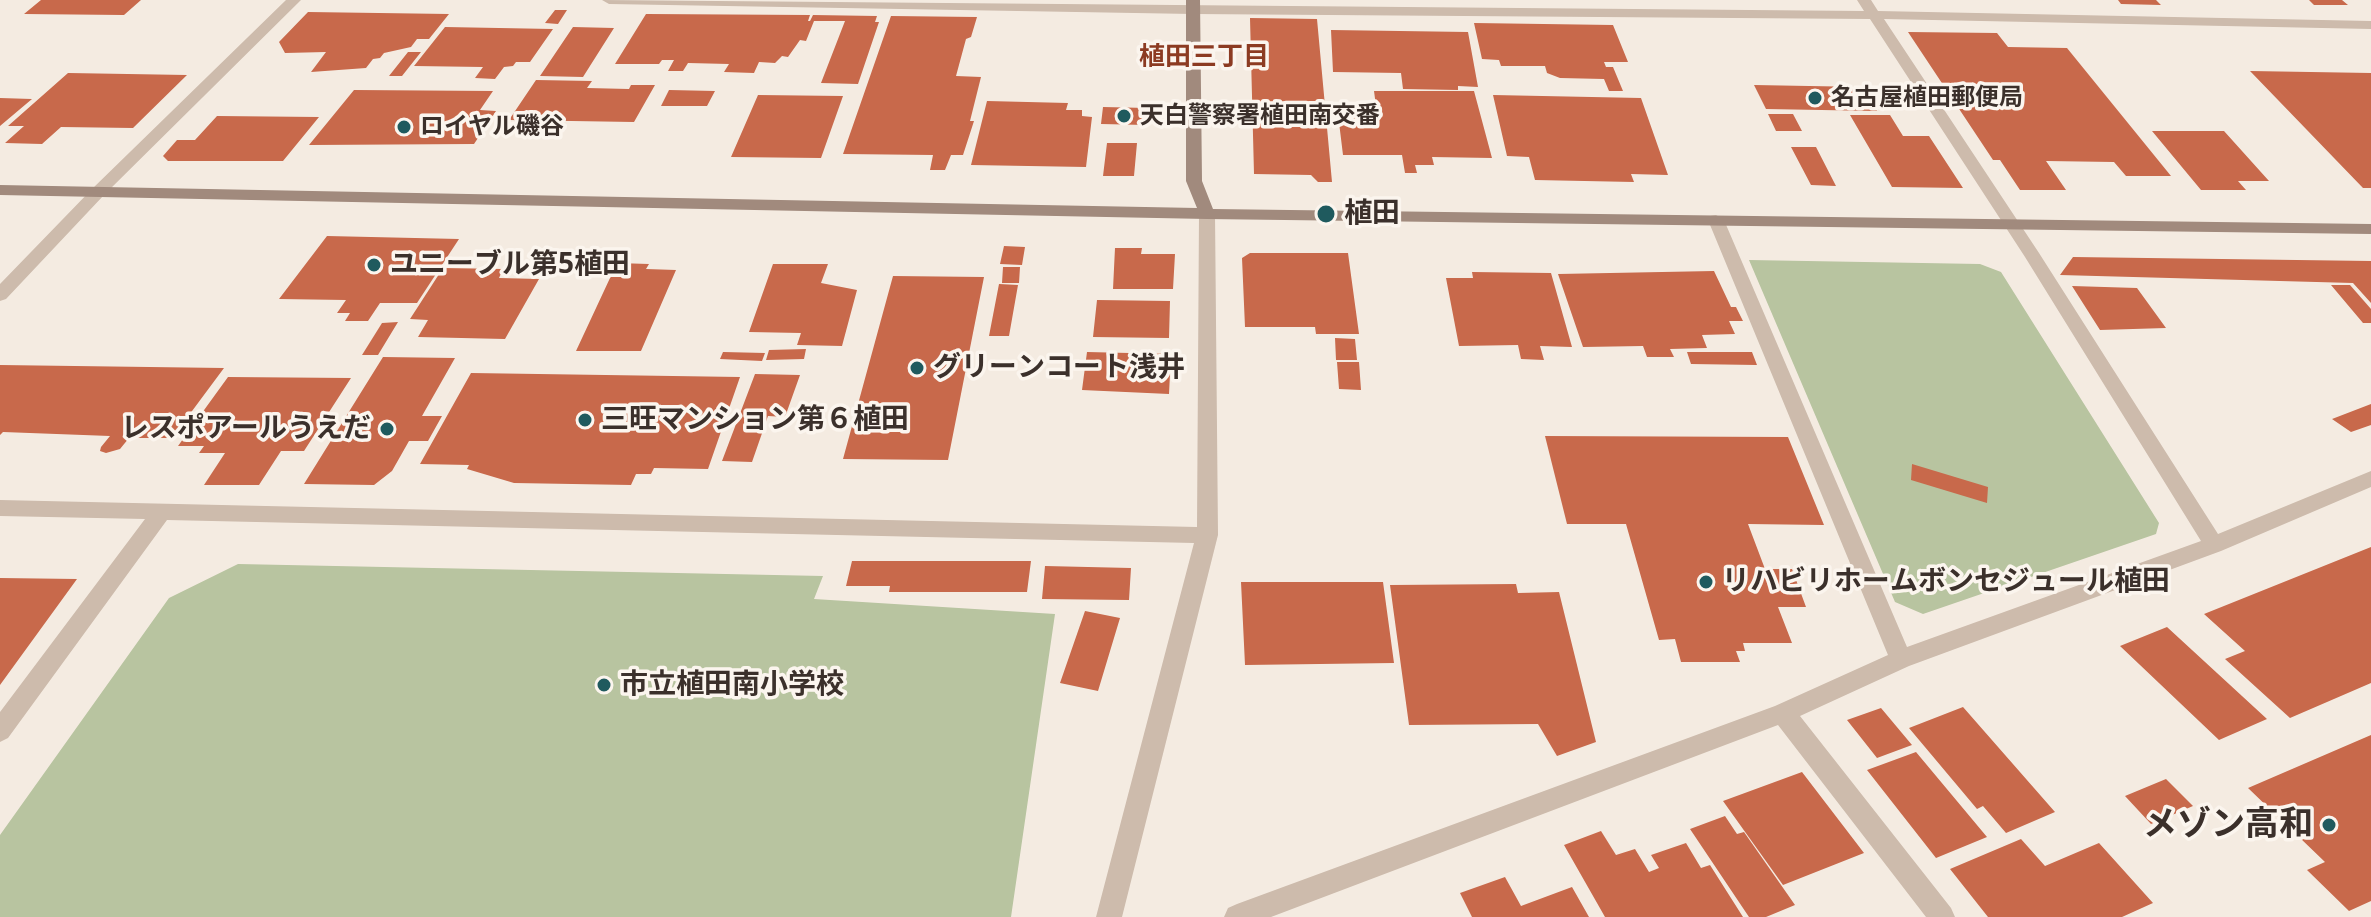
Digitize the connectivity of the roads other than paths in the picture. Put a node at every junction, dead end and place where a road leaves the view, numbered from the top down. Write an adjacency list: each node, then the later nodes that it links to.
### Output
1 (294, 0): 8 (street)
2 (609, 0): 4 (street)
3 (1864, 0): 5 (street)
4 (1193, 5): 5 (street); 9 (street)
5 (1874, 15): 6 (street); 11 (street)
6 (2371, 25)
7 (0, 190): 8 (street)
8 (98, 192): 9 (street); 13 (street)
9 (1207, 214): 10 (street); 17 (street)
10 (1716, 220): 11 (street); 19 (street)
11 (2012, 225): 12 (street); 18 (street)
12 (2371, 229)
13 (0, 295)
14 (2371, 479): 18 (street)
15 (0, 508): 16 (street)
16 (160, 514): 17 (street); 21 (street)
17 (1207, 535): 22 (street)
18 (2214, 545): 19 (street)
19 (1901, 659): 20 (street)
20 (1783, 713): 23 (street); 24 (street)
21 (0, 731)
22 (1109, 917)
23 (1237, 917)
24 (1942, 917)

